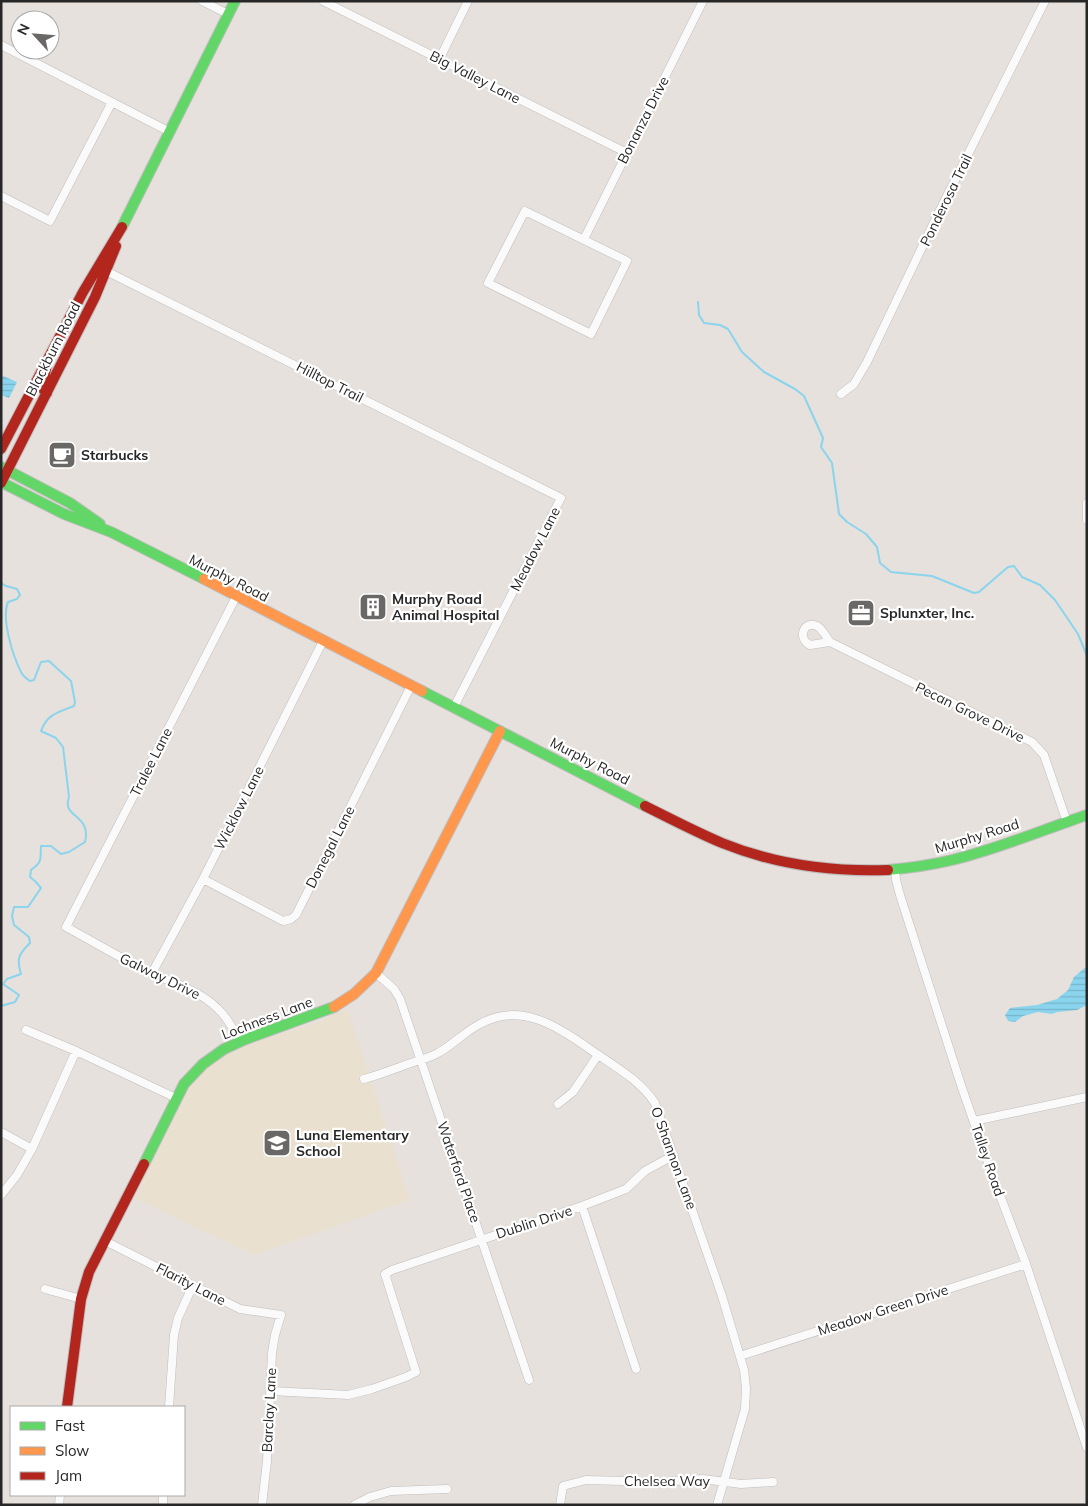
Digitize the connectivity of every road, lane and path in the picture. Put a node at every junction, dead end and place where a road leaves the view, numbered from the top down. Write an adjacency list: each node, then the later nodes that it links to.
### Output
1 (202, 1): 7 (street)
2 (235, 1): 7 (main road, Blackburn Road)
3 (323, 1): 9 (street, Big Valley Lane)
4 (468, 1): 9 (street)
5 (702, 1): 12 (street, Bonanza Drive)
6 (1045, 1): 20 (street, Ponderosa Trail)
7 (228, 14): 11 (main road, Blackburn Road)
8 (1, 45): 10 (street)
9 (438, 60): 12 (street, Big Valley Lane)
10 (112, 102): 11 (street); 13 (street)
11 (170, 132): 15 (main road, Blackburn Road)
12 (626, 153): 14 (street, Bonanza Drive)
13 (1, 196)
14 (584, 239): 14 (street)
15 (102, 269): 16 (main road, Blackburn Road); 17 (main road, Blackburn Road); 24 (street, Hilltop Trail)
16 (66, 322): 17 (main road); 18 (main road, Blackburn Road)
17 (78, 329): 19 (main road, Blackburn Road)
18 (51, 351): 19 (main road); 21 (main road, Blackburn Road)
19 (46, 393): 22 (main road, Blackburn Road)
20 (841, 394)
21 (1, 449)
22 (4, 468): 23 (main road, Blackburn Road); 27 (main road, Murphy Road)
23 (1, 482): 27 (main road, Murphy Road)
24 (561, 498): 32 (street, Meadow Lane)
25 (1087, 503): 26 (street)
26 (1087, 520)
27 (111, 532): 28 (main road, Murphy Road)
28 (236, 597): 29 (main road, Murphy Road); 38 (street, Tralee Lane)
29 (323, 641): 31 (main road, Murphy Road); 37 (street, Wicklow Lane)
30 (830, 642): 35 (street, Pecan Grove Drive)
31 (411, 686): 32 (main road, Murphy Road); 37 (street, Donegal Lane)
32 (454, 707): 33 (main road, Murphy Road)
33 (500, 731): 36 (main road, Murphy Road); 40 (main road, Lochness Lane)
34 (1087, 815): 35 (main road, Murphy Road)
35 (1067, 822): 36 (main road, Murphy Road)
36 (895, 869): 50 (street, Talley Road)
37 (203, 879): 39 (street, Wicklow Lane)
38 (66, 927): 39 (street, Galway Drive)
39 (152, 973): 42 (street, Galway Drive)
40 (376, 973): 42 (main road, Lochness Lane); 45 (street, Waterford Place)
41 (26, 1030): 43 (street)
42 (240, 1041): 48 (main road, Lochness Lane)
43 (76, 1051): 48 (street); 52 (street)
44 (598, 1055): 45 (street, O Shannon Lane); 49 (street); 53 (street, O Shannon Lane)
45 (420, 1060): 46 (street, O Shannon Lane); 57 (street, Waterford Place)
46 (364, 1079)
47 (1087, 1097): 50 (street)
48 (176, 1098): 56 (main road, Lochness Lane)
49 (558, 1104)
50 (974, 1121): 58 (street, Talley Road)
51 (1, 1132): 52 (street)
52 (32, 1149): 54 (street)
53 (674, 1155): 55 (street, Dublin Drive); 63 (street, O Shannon Lane)
54 (1, 1195)
55 (582, 1206): 57 (street, Dublin Drive); 64 (street)
56 (105, 1240): 59 (street, Flarity Lane); 61 (main road, Lochness Lane)
57 (482, 1240): 65 (street, Waterford Place); 66 (street, Dublin Drive)
58 (1026, 1264): 63 (street, Meadow Green Drive); 69 (street, Talley Road)
59 (193, 1285): 62 (street, Flarity Lane); 68 (street)
60 (45, 1289): 61 (street)
61 (81, 1299): 67 (main road, Lochness Lane)
62 (282, 1315): 66 (street, Barclay Lane)
63 (740, 1356): 70 (street, O Shannon Lane)
64 (636, 1370)
65 (529, 1380)
66 (271, 1391): 73 (street, Barclay Lane)
67 (67, 1406)
68 (169, 1406)
69 (1087, 1448)
70 (723, 1482): 71 (street, Chelsea Way); 75 (street, Chelsea Way); 76 (street, O Shannon Lane)
71 (773, 1482)
72 (446, 1489): 74 (street)
73 (262, 1505)
74 (354, 1505)
75 (560, 1505)
76 (717, 1505)

